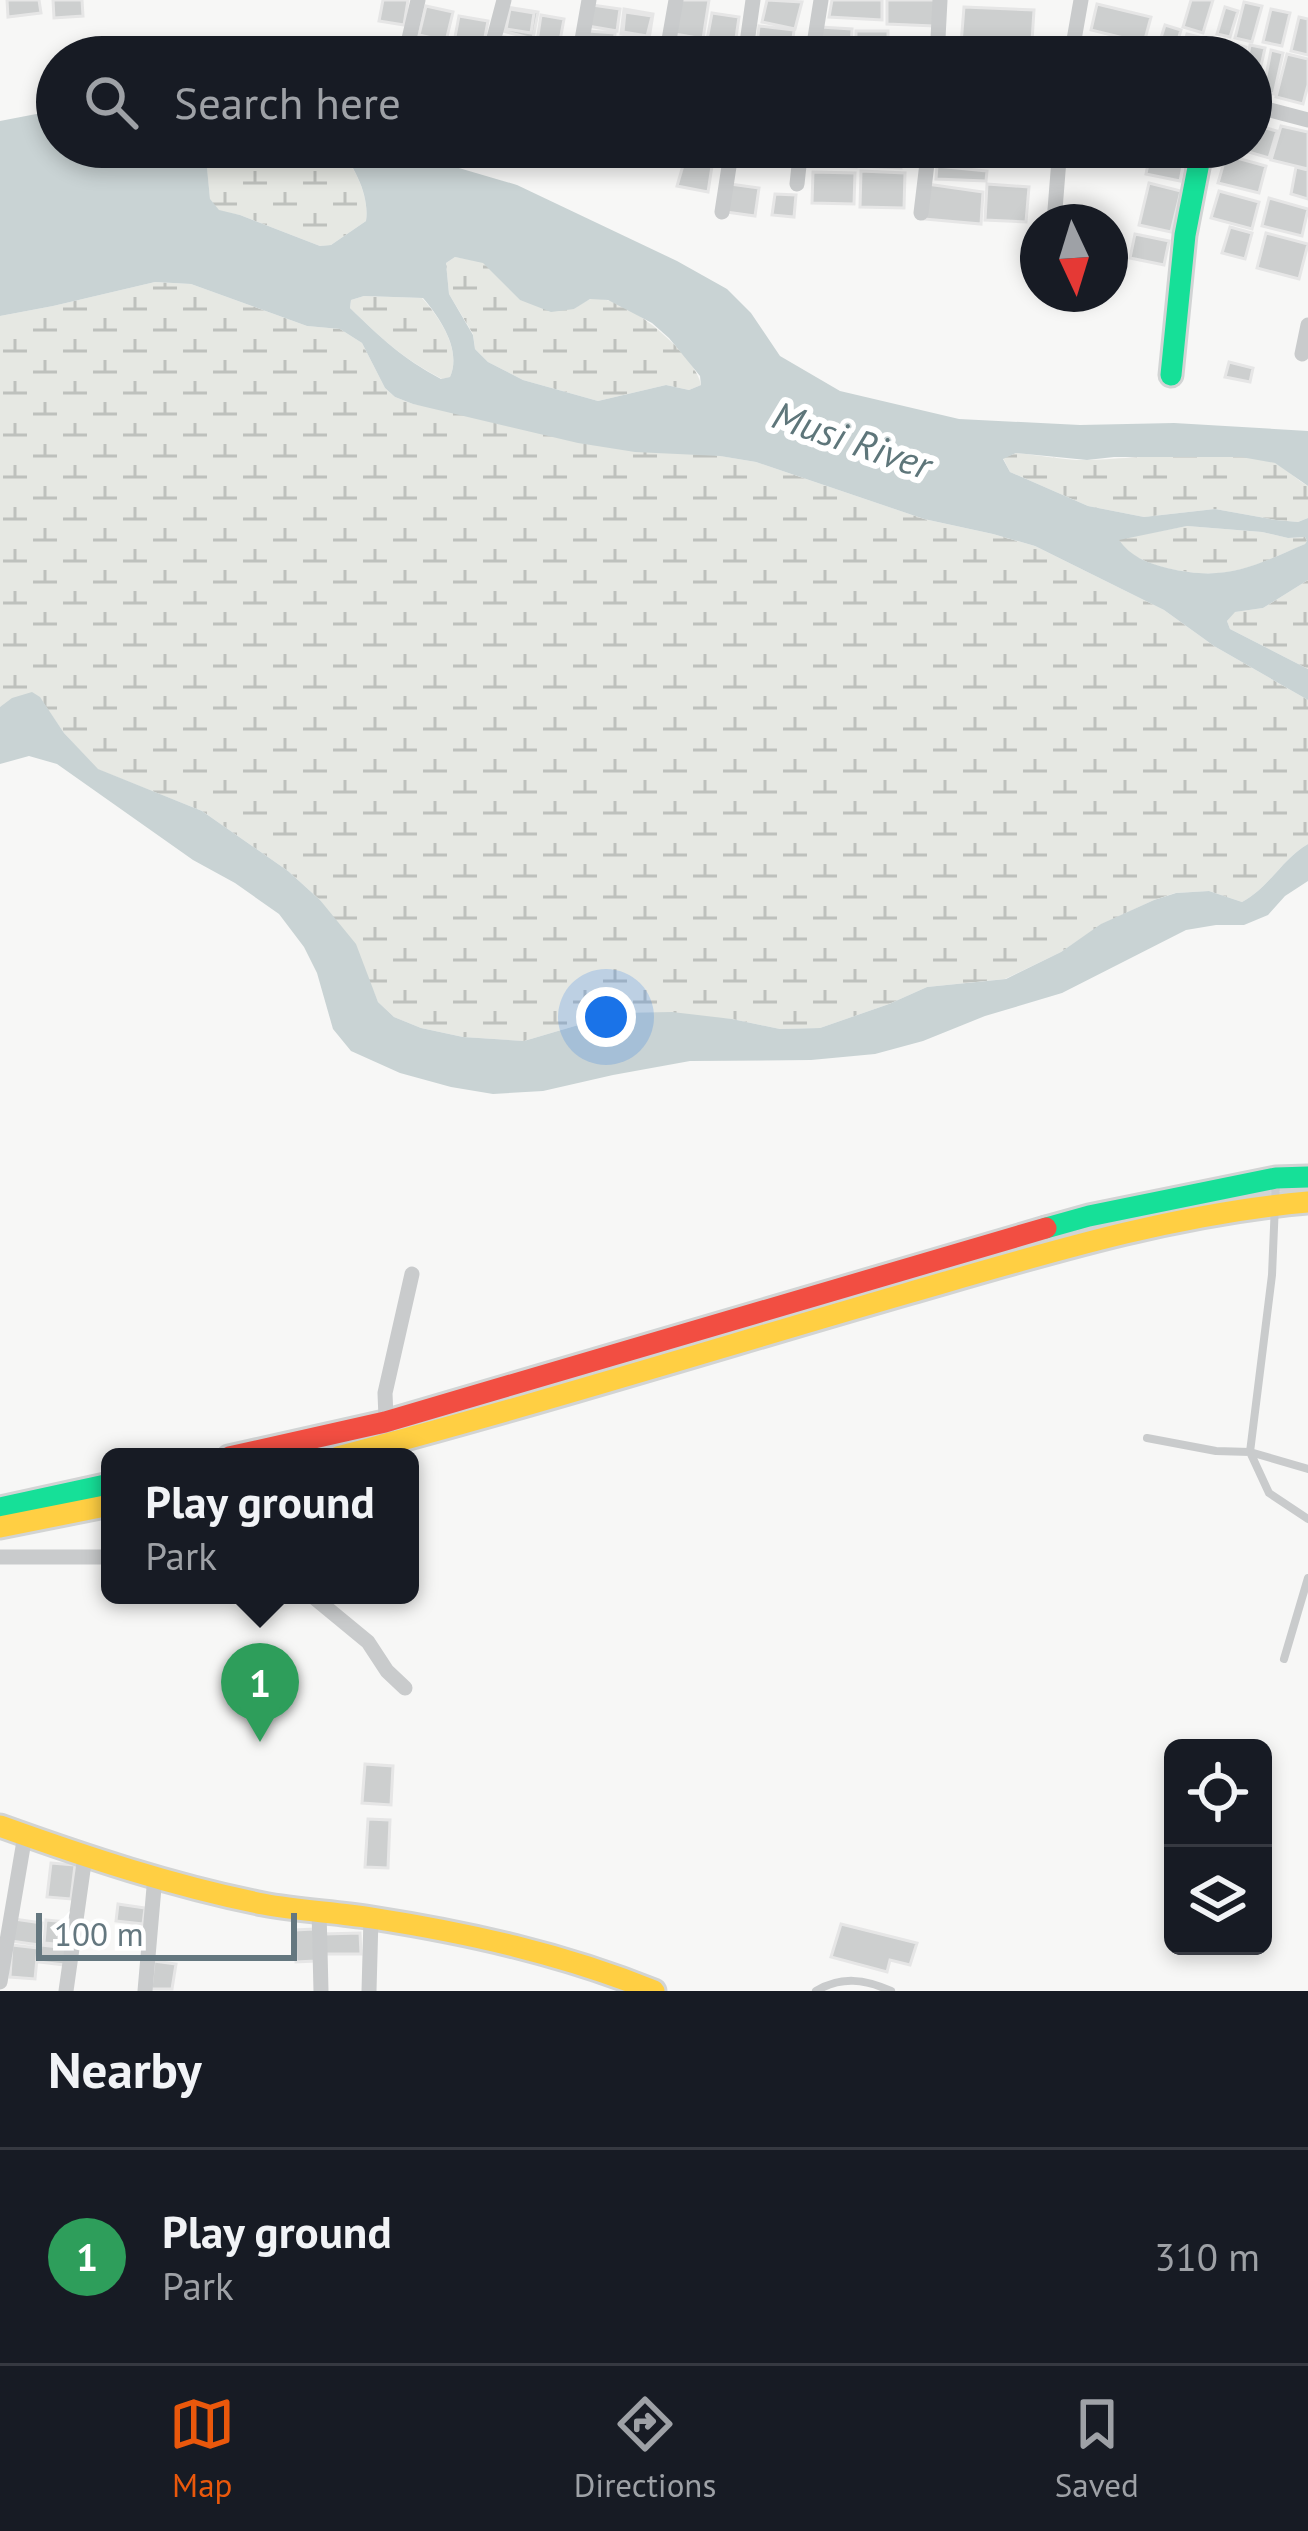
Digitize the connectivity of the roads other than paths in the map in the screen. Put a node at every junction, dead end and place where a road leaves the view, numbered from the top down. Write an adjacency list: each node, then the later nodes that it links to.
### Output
1 (418, 0): 9 (street)
2 (504, 0): 10 (street)
3 (589, 0): 11 (street)
4 (676, 0): 12 (street)
5 (754, 0): 13 (street)
6 (821, 0): 14 (street)
7 (940, 0): 15 (street)
8 (1081, 0): 16 (street)
9 (410, 36)
10 (495, 36)
11 (583, 36)
12 (670, 36)
13 (748, 36)
14 (815, 36)
15 (938, 36)
16 (1075, 36)
17 (1272, 111): 18 (street)
18 (1308, 120)
19 (729, 168): 26 (street)
20 (799, 168): 24 (street)
21 (926, 168): 27 (street)
22 (1058, 168): 25 (street)
23 (1198, 168): 30 (street)
24 (797, 184)
25 (1055, 204)
26 (722, 212)
27 (921, 213)
28 (1308, 325): 29 (street)
29 (1302, 354)
30 (1171, 374)
31 (1308, 1177): 32 (street)
32 (1276, 1178): 34 (lane); 36 (street)
33 (1308, 1202): 34 (street)
34 (1276, 1204): 36 (street); 40 (lane)
35 (412, 1274): 36 (street)
36 (386, 1433): 38 (street); 39 (street)
37 (1147, 1438): 40 (lane)
38 (288, 1448)
39 (356, 1448)
40 (1250, 1452): 41 (lane); 45 (lane)
41 (1308, 1469)
42 (101, 1486): 44 (street)
43 (101, 1506): 46 (street)
44 (0, 1508)
45 (1308, 1519)
46 (0, 1528)
47 (0, 1557): 48 (street)
48 (101, 1557)
49 (1308, 1578): 51 (lane)
50 (322, 1604): 52 (street)
51 (1284, 1659)
52 (404, 1688)
53 (0, 1826): 54 (street)
54 (25, 1835): 55 (street); 59 (street)
55 (86, 1856): 56 (street); 60 (street)
56 (155, 1876): 57 (street); 61 (street)
57 (319, 1910): 58 (street); 62 (street)
58 (370, 1918): 63 (street); 64 (street)
59 (0, 1982)
60 (66, 1991)
61 (145, 1991)
62 (321, 1991)
63 (368, 1991)
64 (654, 1991)
65 (816, 1991): 66 (lane)
66 (890, 1991)

